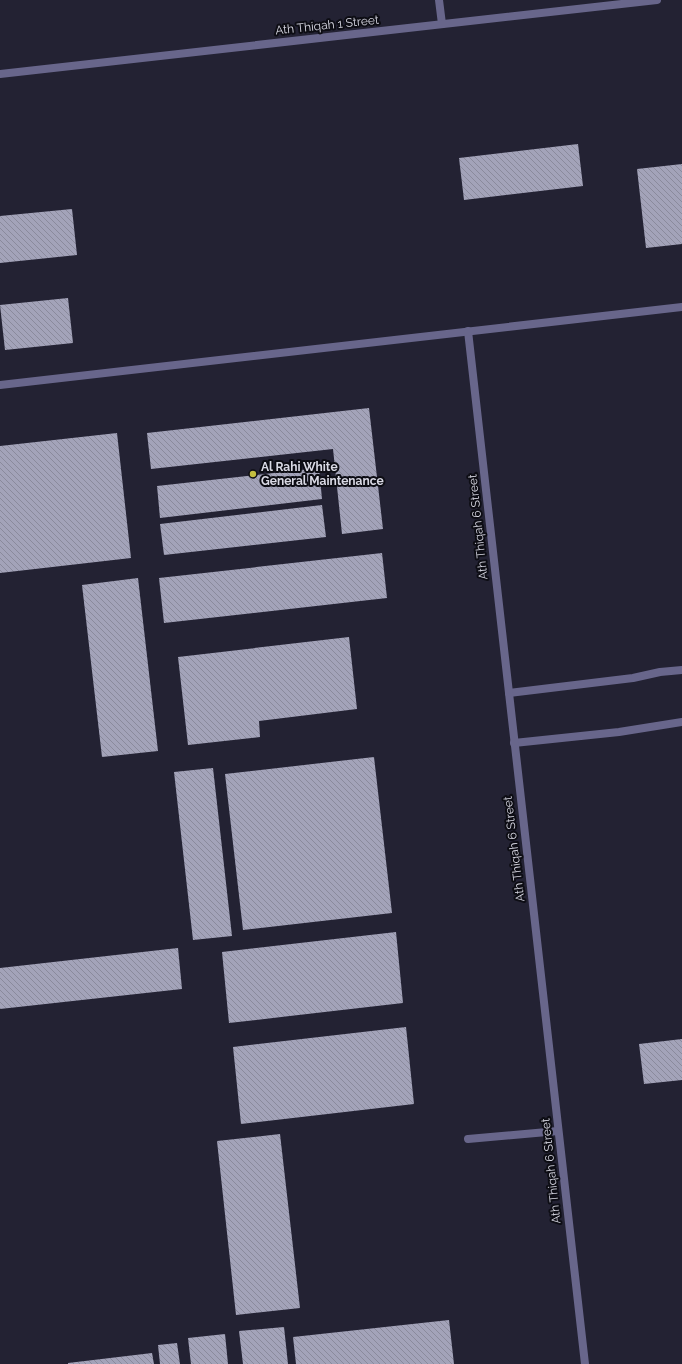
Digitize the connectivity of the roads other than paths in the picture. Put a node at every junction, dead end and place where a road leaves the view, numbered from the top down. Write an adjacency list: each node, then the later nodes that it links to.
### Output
1 (439, 0): 4 (street)
2 (657, 0): 3 (street, Ath Thiqah 1 Street)
3 (611, 3): 4 (street, Ath Thiqah 1 Street)
4 (442, 24): 5 (street, Ath Thiqah 1 Street)
5 (0, 74)
6 (682, 307): 7 (street)
7 (468, 331): 8 (street); 10 (street, Ath Thiqah 6 Street)
8 (0, 385)
9 (682, 670): 10 (street)
10 (509, 693): 12 (street, Ath Thiqah 6 Street)
11 (682, 722): 12 (street)
12 (514, 743): 13 (street, Ath Thiqah 6 Street)
13 (558, 1131): 14 (street); 15 (street, Ath Thiqah 6 Street)
14 (468, 1139)
15 (585, 1364)

